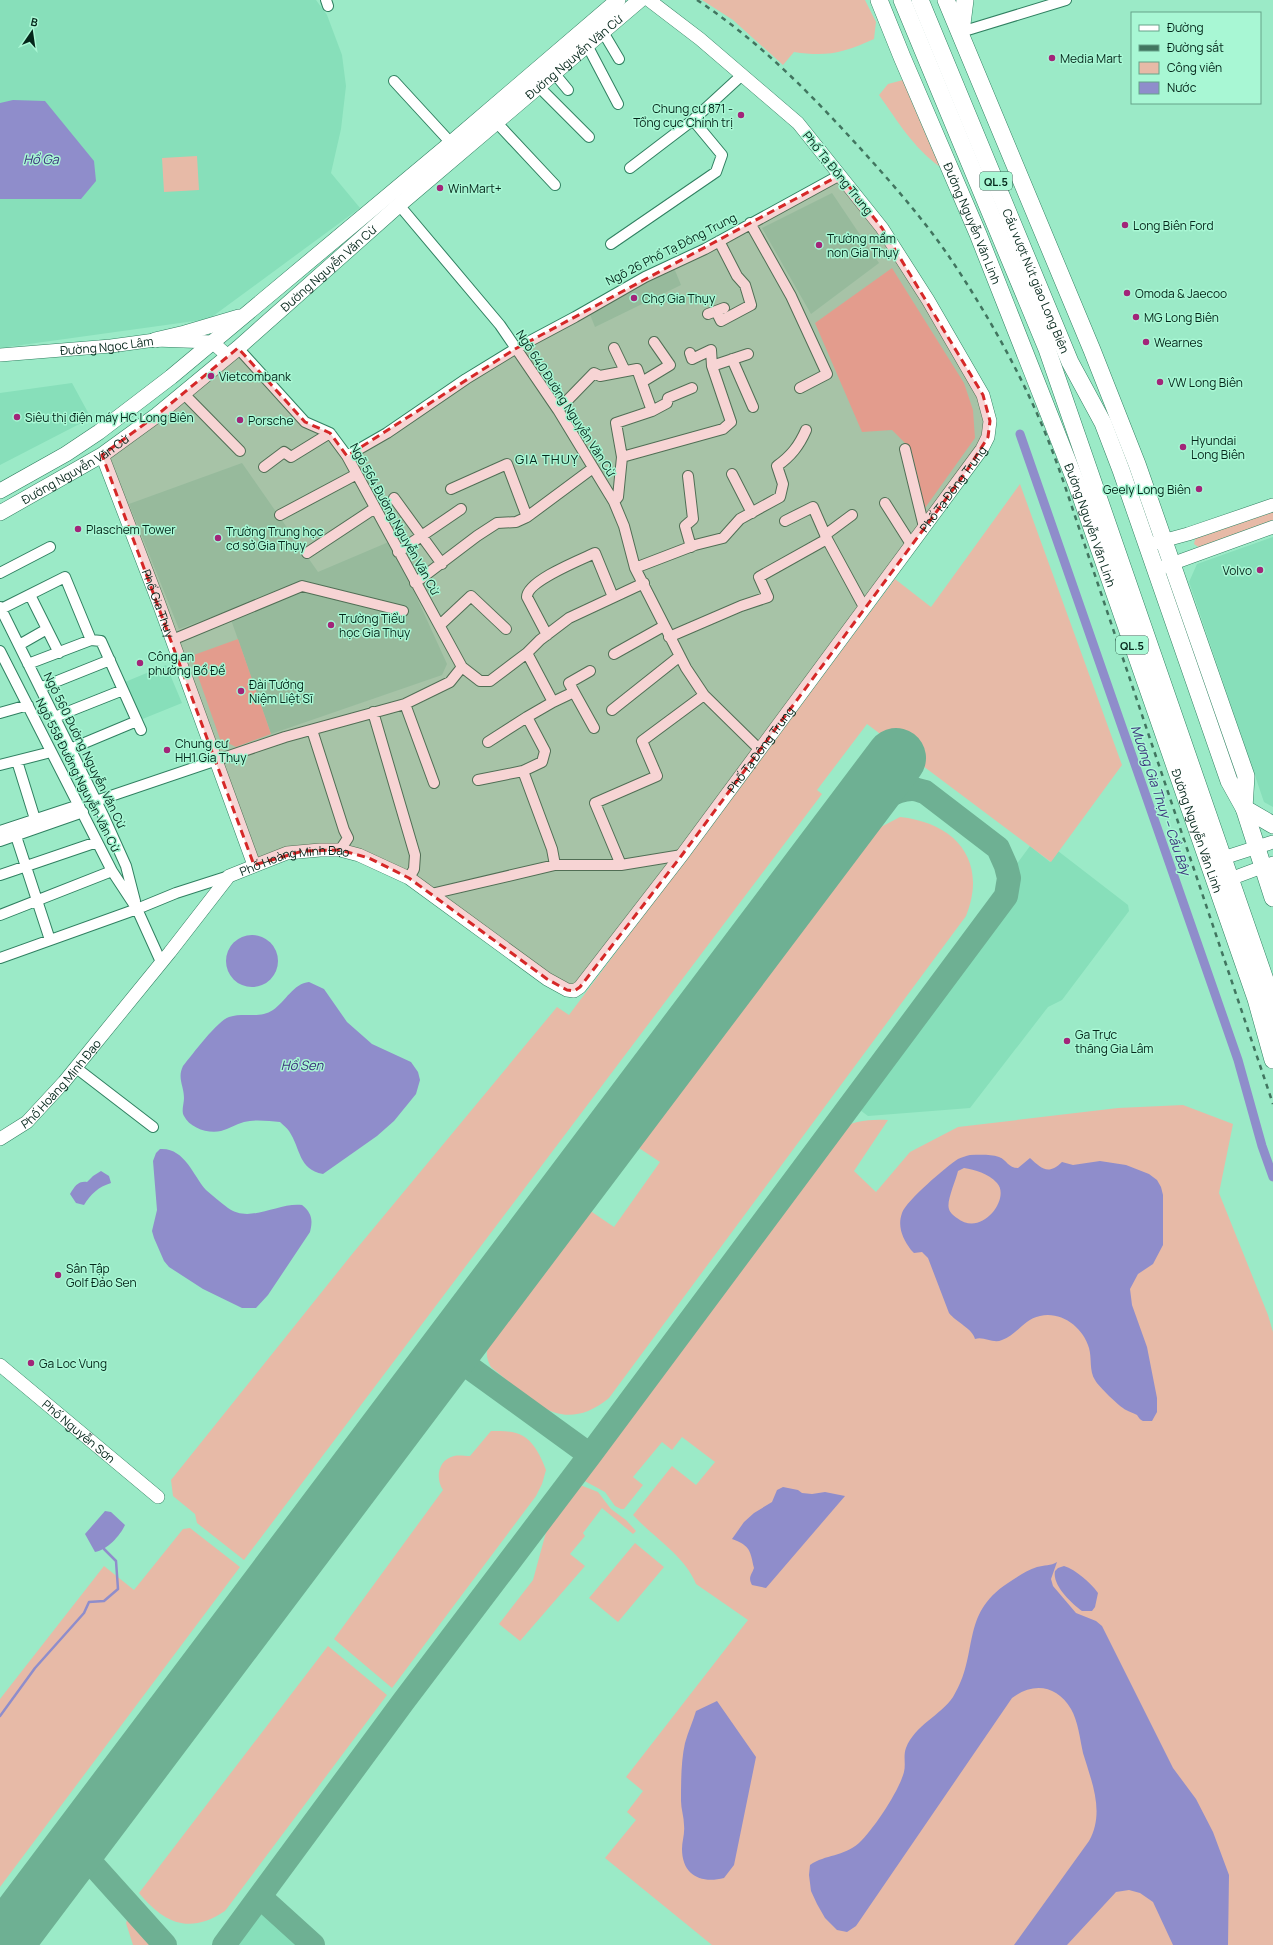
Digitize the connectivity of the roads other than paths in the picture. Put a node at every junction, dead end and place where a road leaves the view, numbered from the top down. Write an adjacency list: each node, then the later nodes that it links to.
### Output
1 (618, 0): 25 (main road, Đường Nguyễn Văn Cừ)
2 (640, 0): 12 (main road, Đường Nguyễn Văn Cừ)
3 (649, 0): 17 (street, Phố Tạ Đông Trung)
4 (880, 0): 11 (highway, Đường Nguyễn Văn Linh / QL.5)
5 (891, 0): 11 (highway)
6 (902, 0): 40 (highway, Cầu vượt Nút giao Long Biên / QL.5)
7 (920, 0): 56 (highway, Cầu vượt Nút giao Long Biên / QL.5)
8 (946, 0): 13 (highway, QL.5)
9 (965, 0): 13 (highway)
10 (1066, 0): 13 (street)
11 (887, 20): 127 (highway, Đường Nguyễn Văn Linh / QL.5)
12 (603, 32): 14 (main road, Đường Nguyễn Văn Cừ); 15 (street)
13 (961, 32): 41 (highway, QL.5)
14 (587, 45): 16 (main road, Đường Nguyễn Văn Cừ); 21 (street)
15 (619, 59)
16 (554, 73): 19 (main road, Đường Nguyễn Văn Cừ); 20 (street)
17 (742, 75): 22 (street); 27 (street, Phố Tạ Đông Trung)
18 (394, 81): 25 (street)
19 (538, 86): 23 (main road, Đường Nguyễn Văn Cừ); 24 (street)
20 (568, 90)
21 (618, 104)
22 (692, 120): 26 (street); 32 (street)
23 (497, 123): 28 (street); 29 (main road, Đường Nguyễn Văn Cừ)
24 (589, 137)
25 (451, 143): 34 (main road, Đường Nguyễn Văn Cừ)
26 (630, 168)
27 (840, 175): 30 (street, Ngõ 26 Phố Tạ Đông Trung); 83 (street, Phố Tạ Đông Trung)
28 (555, 185)
29 (399, 204): 38 (street, Ngõ 640 Đường Nguyễn Văn Cừ); 42 (main road, Đường Nguyễn Văn Cừ)
30 (750, 223): 31 (street, Ngõ 26 Phố Tạ Đông Trung); 51 (street)
31 (719, 241): 33 (street); 38 (street, Ngõ 26 Phố Tạ Đông Trung)
32 (611, 244)
33 (716, 311)
34 (246, 315): 35 (main road); 36 (main road, Đường Nguyễn Văn Cừ)
35 (155, 340): 36 (street, Đường Ngọc Lâm); 45 (street, Đường Ngọc Lâm)
36 (212, 342): 42 (street); 70 (main road, Đường Nguyễn Văn Cừ)
37 (654, 342): 49 (street)
38 (515, 348): 54 (street, Ngõ 640 Đường Nguyễn Văn Cừ); 62 (street, Ngõ 26 Phố Tạ Đông Trung)
39 (614, 348): 48 (street)
40 (1047, 349): 127 (highway, Đường Nguyễn Văn Linh / QL.5)
41 (1092, 350): 56 (highway); 87 (highway, QL.5)
42 (233, 352): 52 (main road, Đường Nguyễn Văn Cừ); 58 (street, Ngõ 564 Đường Nguyễn Văn Cừ)
43 (690, 353): 47 (street)
44 (748, 354): 46 (street)
45 (0, 355)
46 (732, 359): 47 (street); 53 (street)
47 (712, 366): 63 (street)
48 (625, 371): 49 (street); 54 (street)
49 (642, 382): 55 (street)
50 (692, 388): 55 (street)
51 (800, 388)
52 (184, 394): 60 (street); 61 (main road, Đường Nguyễn Văn Cừ)
53 (753, 407)
54 (558, 410): 65 (street, Ngõ 640 Đường Nguyễn Văn Cừ)
55 (652, 411): 63 (street)
56 (1103, 423): 87 (highway, QL.5)
57 (806, 430): 78 (street)
58 (330, 433): 62 (street, Ngõ 564 Đường Nguyễn Văn Cừ); 64 (street)
59 (905, 449): 83 (street)
60 (240, 451)
61 (102, 455): 77 (main road, Đường Nguyễn Văn Cừ); 111 (street, Phố Gia Thụy)
62 (347, 456): 66 (street, Ngõ 564 Đường Nguyễn Văn Cừ)
63 (622, 457): 72 (street)
64 (264, 467)
65 (593, 468): 72 (street, Ngõ 640 Đường Nguyễn Văn Cừ); 81 (street)
66 (357, 474): 75 (street, Ngõ 564 Đường Nguyễn Văn Cừ); 79 (street)
67 (732, 474): 78 (street)
68 (688, 476): 89 (street)
69 (451, 489): 81 (street)
70 (0, 491)
71 (394, 498): 85 (street)
72 (614, 502): 95 (street, Ngõ 640 Đường Nguyễn Văn Cừ)
73 (885, 503): 88 (street)
74 (1273, 505): 87 (street)
75 (375, 508): 91 (street, Ngõ 564 Đường Nguyễn Văn Cừ); 92 (street)
76 (461, 509): 85 (street)
77 (0, 513)
78 (752, 513): 89 (street)
79 (280, 515)
80 (852, 516): 86 (street)
81 (527, 517): 93 (street)
82 (786, 521): 86 (street)
83 (924, 527): 88 (street, Phố Tạ Đông Trung)
84 (1273, 528): 94 (street)
85 (422, 536): 91 (street); 93 (street)
86 (826, 537): 101 (street); 109 (street)
87 (1156, 543): 94 (highway, QL.5)
88 (911, 544): 101 (street, Phố Tạ Đông Trung)
89 (691, 546): 95 (street)
90 (50, 548): 96 (street)
91 (398, 552): 97 (street, Ngõ 564 Đường Nguyễn Văn Cừ)
92 (307, 553)
93 (442, 564): 97 (street)
94 (1164, 567): 149 (highway, QL.5)
95 (635, 568): 98 (street, Ngõ 640 Đường Nguyễn Văn Cừ)
96 (0, 573)
97 (415, 583): 104 (street, Ngõ 564 Đường Nguyễn Văn Cừ)
98 (644, 583): 100 (street); 105 (street, Ngõ 640 Đường Nguyễn Văn Cừ)
99 (30, 595): 102 (street); 106 (street); 110 (street)
100 (613, 597): 108 (street); 108 (street)
101 (864, 607): 140 (street, Phố Tạ Đông Trung)
102 (1, 608): 112 (street, Ngõ 560 Đường Nguyễn Văn Cừ)
103 (403, 611): 111 (street)
104 (440, 625): 107 (street); 120 (street, Ngõ 564 Đường Nguyễn Văn Cừ)
105 (664, 626): 109 (street, Ngõ 640 Đường Nguyễn Văn Cừ); 116 (street)
106 (47, 629): 112 (street); 113 (street)
107 (506, 629)
108 (547, 635): 115 (street)
109 (669, 636): 117 (street, Ngõ 640 Đường Nguyễn Văn Cừ)
110 (91, 640): 113 (street); 118 (street)
111 (172, 640): 142 (street, Phố Gia Thụy)
112 (19, 645): 119 (street, Ngõ 560 Đường Nguyễn Văn Cừ)
113 (59, 652): 119 (street)
114 (0, 653): 122 (street, Ngõ 558 Đường Nguyễn Văn Cừ)
115 (527, 654): 120 (street); 128 (street)
116 (614, 654)
117 (680, 656): 126 (street, Ngõ 640 Đường Nguyễn Văn Cừ); 131 (street)
118 (110, 660): 123 (street); 124 (street)
119 (28, 664): 123 (street, Ngõ 560 Đường Nguyễn Văn Cừ)
120 (462, 667): 129 (street)
121 (590, 670): 125 (street)
122 (5, 671): 130 (street, Ngõ 558 Đường Nguyễn Văn Cừ)
123 (40, 688): 134 (street, Ngõ 560 Đường Nguyễn Văn Cừ)
124 (123, 690): 134 (street); 139 (street)
125 (574, 692): 128 (street); 136 (street)
126 (704, 695): 140 (street, Ngõ 640 Đường Nguyễn Văn Cừ); 163 (street)
127 (1160, 700): 160 (highway, Đường Nguyễn Văn Linh / QL.5); 181 (highway, Đường Nguyễn Văn Linh / QL.5)
128 (553, 702): 135 (street)
129 (405, 704): 132 (street); 147 (street)
130 (28, 705): 133 (street); 141 (street, Ngõ 558 Đường Nguyễn Văn Cừ)
131 (612, 710)
132 (373, 712): 137 (street); 169 (street)
133 (0, 713)
134 (55, 717): 139 (street, Ngõ 560 Đường Nguyễn Văn Cừ)
135 (527, 717): 138 (street); 145 (street)
136 (594, 728)
137 (312, 730): 142 (street); 158 (street)
138 (488, 742)
139 (70, 749): 148 (street, Ngõ 560 Đường Nguyễn Văn Cừ)
140 (760, 750): 159 (street, Phố Tạ Đông Trung)
141 (51, 752): 143 (street); 150 (street, Ngõ 558 Đường Nguyễn Văn Cừ)
142 (215, 760): 148 (street); 161 (street, Phố Gia Thụy)
143 (17, 761): 144 (street); 151 (street)
144 (0, 765)
145 (523, 771): 146 (street); 162 (street)
146 (478, 780)
147 (434, 783)
148 (96, 801): 174 (street, Ngõ 560 Đường Nguyễn Văn Cừ)
149 (1244, 808): 152 (highway); 157 (highway, QL.5)
150 (81, 809): 151 (street); 154 (street); 156 (street, Ngõ 558 Đường Nguyễn Văn Cừ)
151 (35, 819): 154 (street)
152 (1273, 825)
153 (0, 831): 154 (street)
154 (14, 831): 155 (street); 165 (street)
155 (0, 841)
156 (97, 842): 165 (street); 166 (street, Ngõ 558 Đường Nguyễn Văn Cừ)
157 (1265, 845): 160 (street); 164 (highway, QL.5)
158 (340, 850): 161 (street, Phố Hoàng Minh Đạo); 169 (street, Phố Hoàng Minh Đạo)
159 (682, 855): 163 (street); 179 (street, Phố Tạ Đông Trung)
160 (1223, 858): 170 (highway, Đường Nguyễn Văn Linh / QL.5)
161 (254, 865): 168 (street, Phố Hoàng Minh Đạo)
162 (555, 865): 163 (street); 171 (street)
163 (621, 865)
164 (1268, 865): 170 (street); 172 (highway, QL.5)
165 (26, 866): 167 (street); 173 (street)
166 (112, 871): 173 (street); 174 (street, Ngõ 558 Đường Nguyễn Văn Cừ)
167 (0, 875)
168 (229, 876): 174 (street); 178 (street, Phố Hoàng Minh Đạo)
169 (409, 878): 171 (street, Phố Hoàng Minh Đạo)
170 (1230, 879): 180 (highway, Đường Nguyễn Văn Linh / QL.5)
171 (430, 894): 179 (street, Phố Hoàng Minh Đạo)
172 (1273, 898)
173 (38, 900): 175 (street); 176 (street)
174 (137, 909): 176 (street); 178 (street)
175 (0, 915)
176 (50, 940): 177 (street)
177 (0, 958)
178 (161, 962): 182 (street, Phố Hoàng Minh Đạo)
179 (574, 991)
180 (1273, 1024)
181 (1273, 1060)
182 (75, 1067): 183 (street); 184 (street, Phố Hoàng Minh Đạo)
183 (152, 1127)
184 (0, 1139)
185 (0, 1365): 186 (street, Phố Nguyễn Sơn)
186 (158, 1497)

